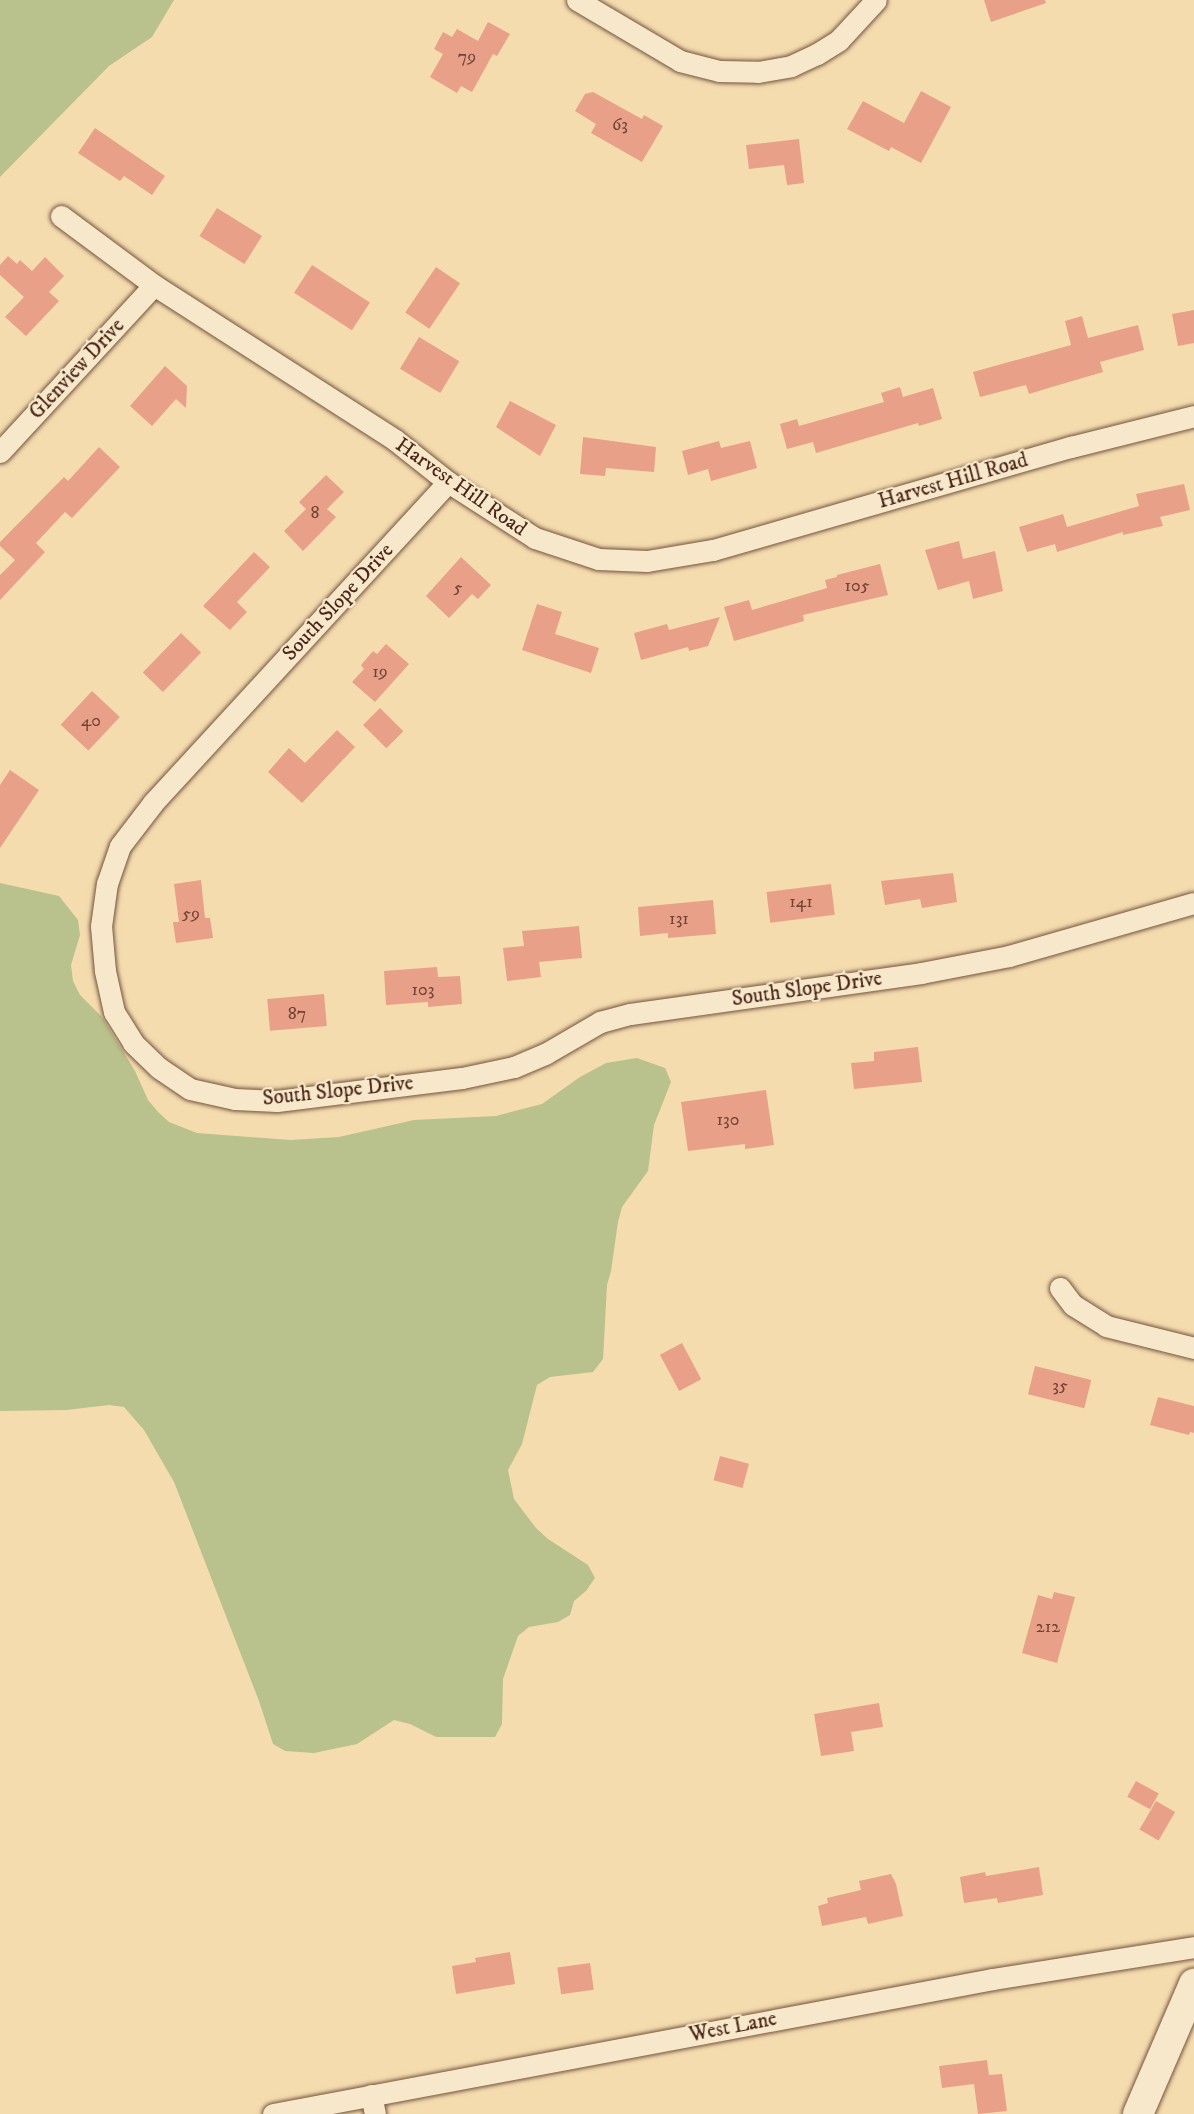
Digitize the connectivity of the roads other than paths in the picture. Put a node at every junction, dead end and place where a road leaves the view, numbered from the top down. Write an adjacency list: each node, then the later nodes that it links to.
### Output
1 (577, 0): 2 (street)
2 (876, 0)
3 (61, 216): 4 (street, Harvest Hill Road)
4 (154, 285): 6 (street, Glenview Drive); 7 (street, Harvest Hill Road)
5 (1194, 416): 7 (street, Harvest Hill Road)
6 (0, 452)
7 (448, 482): 8 (street, South Slope Drive)
8 (1194, 903)
9 (1060, 1288): 10 (street)
10 (1194, 1348)
11 (1194, 1947): 13 (street, West Lane)
12 (1194, 1984): 15 (main road)
13 (373, 2104): 14 (street, West Lane)
14 (273, 2114)
15 (1138, 2114)

